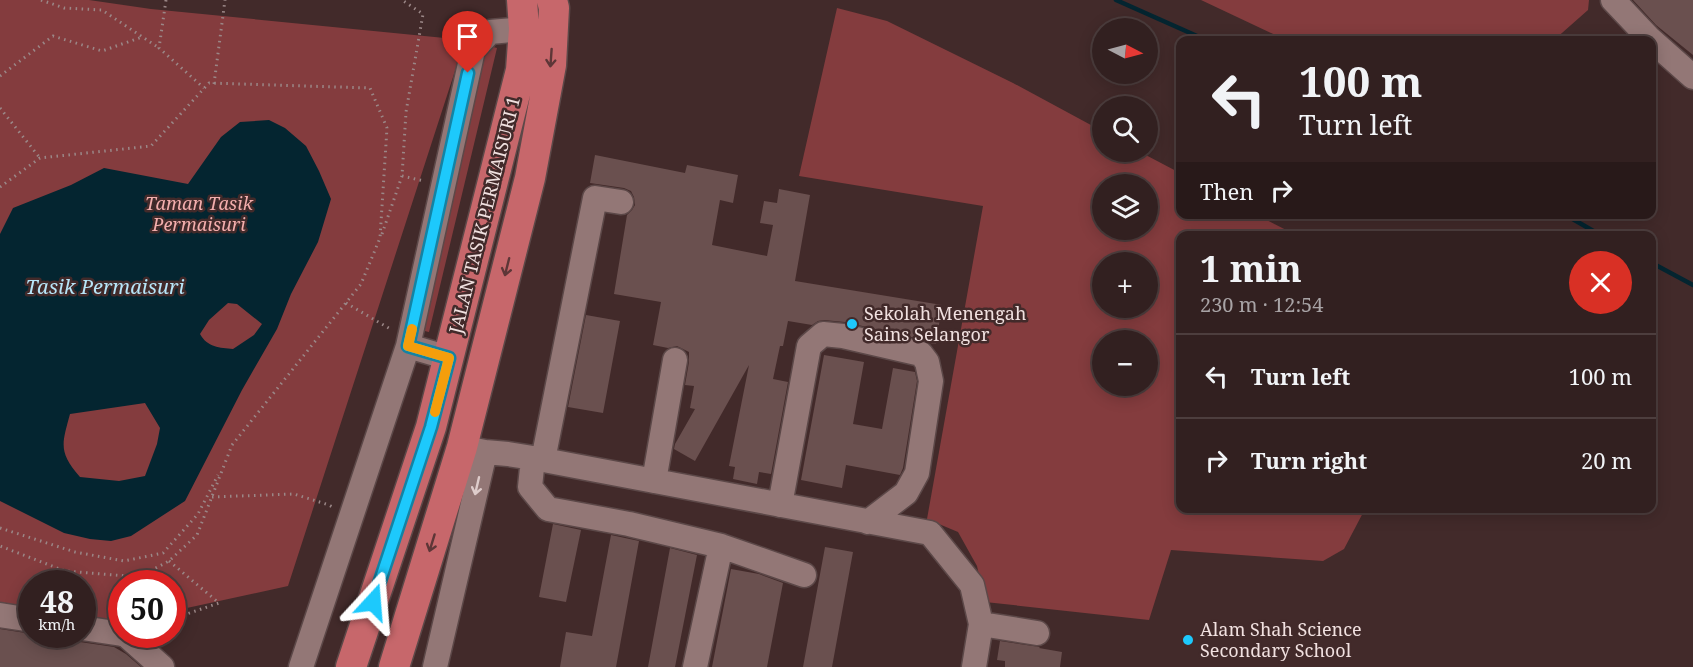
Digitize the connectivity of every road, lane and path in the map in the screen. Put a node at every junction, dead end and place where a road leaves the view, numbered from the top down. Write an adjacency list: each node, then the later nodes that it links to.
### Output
1 (41, 0): 9 (path)
2 (165, 0): 11 (path)
3 (225, 0): 14 (path)
4 (402, 0): 18 (path)
5 (552, 0): 23 (main road, JALAN TASIK PERMAISURI 1, one-way to 23)
6 (1613, 0): 8 (street)
7 (523, 14): 21 (main road, JALAN TASIK PERMAISURI 1); 27 (street)
8 (1647, 36)
9 (142, 37): 11 (path); 12 (path)
10 (1656, 44): 13 (street)
11 (159, 48): 15 (path)
12 (0, 76)
13 (1693, 77)
14 (214, 84): 15 (path); 24 (path)
15 (204, 88): 17 (path)
16 (0, 108): 17 (path)
17 (40, 158): 20 (path)
18 (402, 176): 19 (path); 24 (path)
19 (429, 182)
20 (0, 188)
21 (488, 202): 23 (main road); 28 (main road, JALAN TASIK PERMAISURI 1)
22 (621, 202): 32 (street)
23 (521, 211): 30 (main road, JALAN TASIK PERMAISURI 1, one-way to 30)
24 (380, 238): 25 (path)
25 (346, 303): 26 (path); 31 (path)
26 (386, 327)
27 (408, 346): 28 (street); 36 (street)
28 (449, 358): 53 (main road, JALAN TASIK PERMAISURI 1)
29 (675, 360): 33 (street)
30 (473, 450): 32 (street); 54 (main road, JALAN TASIK PERMAISURI 1, one-way to 54); 55 (street, one-way to 55)
31 (227, 459): 34 (path); 38 (path)
32 (538, 459): 33 (street); 40 (street)
33 (654, 481): 35 (street)
34 (212, 497): 36 (path); 41 (path)
35 (780, 505): 37 (street); 37 (street)
36 (350, 518): 52 (street)
37 (868, 522): 48 (street)
38 (0, 528)
39 (0, 546): 41 (path)
40 (721, 546): 44 (street); 56 (street)
41 (169, 561): 42 (path)
42 (180, 570)
43 (186, 575): 45 (path)
44 (804, 575)
45 (186, 614)
46 (0, 615): 47 (street)
47 (18, 618)
48 (981, 624): 49 (street); 57 (street)
49 (1037, 633)
50 (141, 648): 51 (street)
51 (162, 667)
52 (301, 667)
53 (351, 667)
54 (394, 667)
55 (435, 667)
56 (695, 667)
57 (974, 667)

